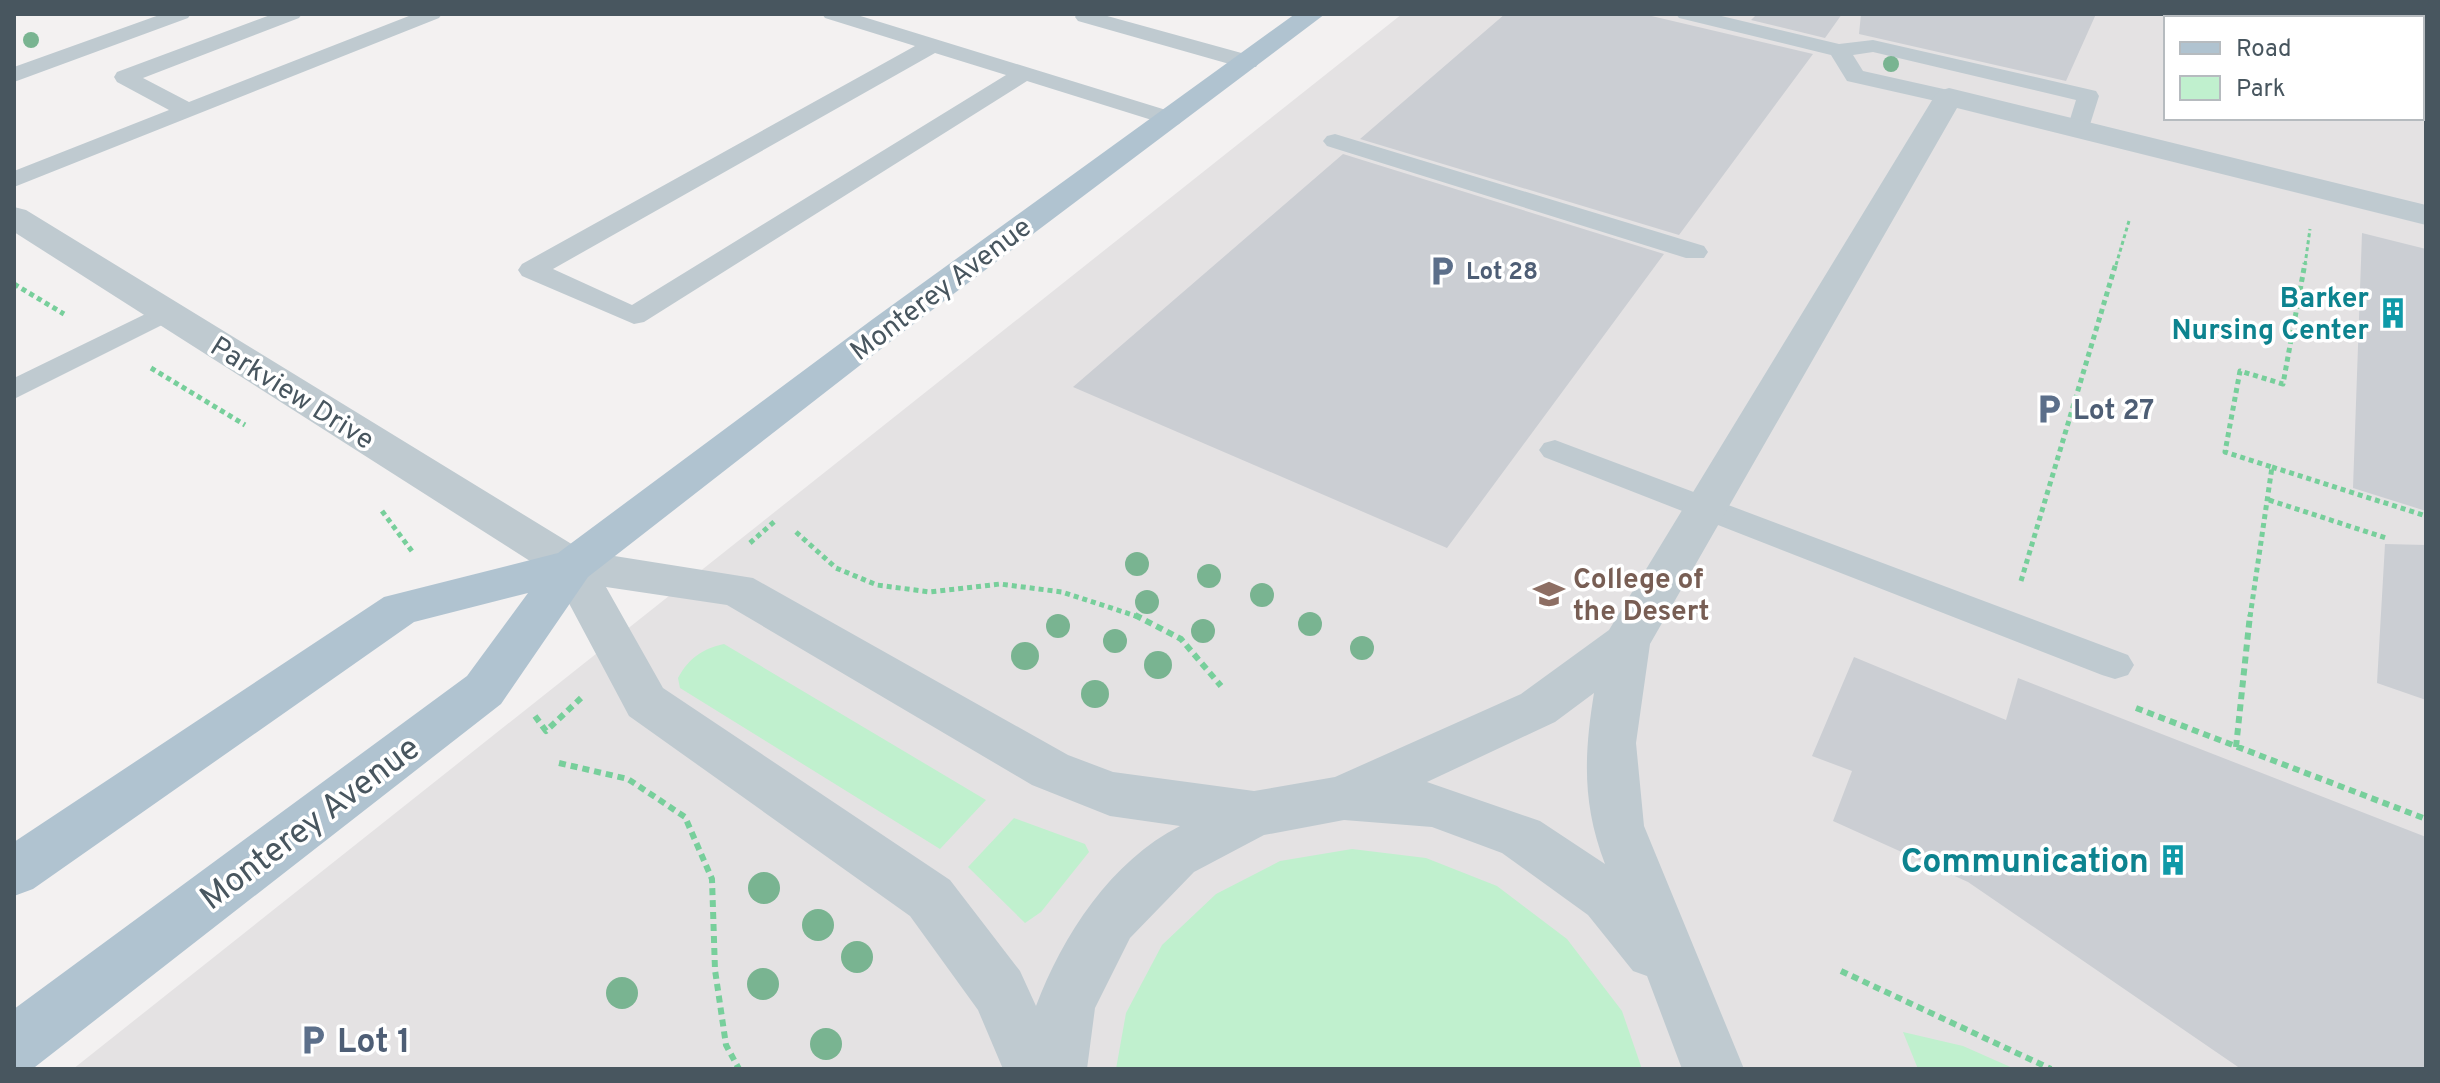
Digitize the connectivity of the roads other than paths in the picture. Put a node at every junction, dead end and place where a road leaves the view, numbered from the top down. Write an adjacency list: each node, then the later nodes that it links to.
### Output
1 (181, 14): 12 (lane)
2 (292, 14): 14 (lane)
3 (432, 14): 14 (lane)
4 (832, 14): 8 (lane)
5 (1312, 14): 10 (main road, Monterey Avenue)
6 (1686, 14): 9 (lane)
7 (1083, 15): 10 (lane)
8 (933, 45): 11 (lane); 11 (lane)
9 (1839, 50): 13 (lane); 16 (lane)
10 (1248, 62): 15 (main road, Monterey Avenue)
11 (1025, 73): 15 (lane)
12 (14, 75)
13 (1949, 97): 16 (street); 25 (street)
14 (188, 111): 18 (lane)
15 (1171, 119): 26 (main road, Monterey Avenue)
16 (2079, 129): 19 (street)
17 (1335, 141): 21 (lane)
18 (14, 180)
19 (2426, 215)
20 (14, 217): 22 (street, Parkview Drive)
21 (1695, 252)
22 (166, 312): 23 (lane); 26 (street, Parkview Drive)
23 (14, 390)
24 (1555, 450): 25 (lane)
25 (1708, 508): 27 (street); 28 (lane)
26 (572, 566): 30 (street); 31 (main road, Monterey Avenue); 33 (main road, Monterey Avenue); 34 (street)
27 (1626, 643): 29 (street); 32 (street)
28 (2115, 665)
29 (1342, 798): 30 (street); 32 (street)
30 (1254, 814): 35 (street)
31 (14, 872)
32 (1678, 984): 36 (street)
33 (14, 1046)
34 (1034, 1069)
35 (1056, 1069)
36 (1713, 1069)

